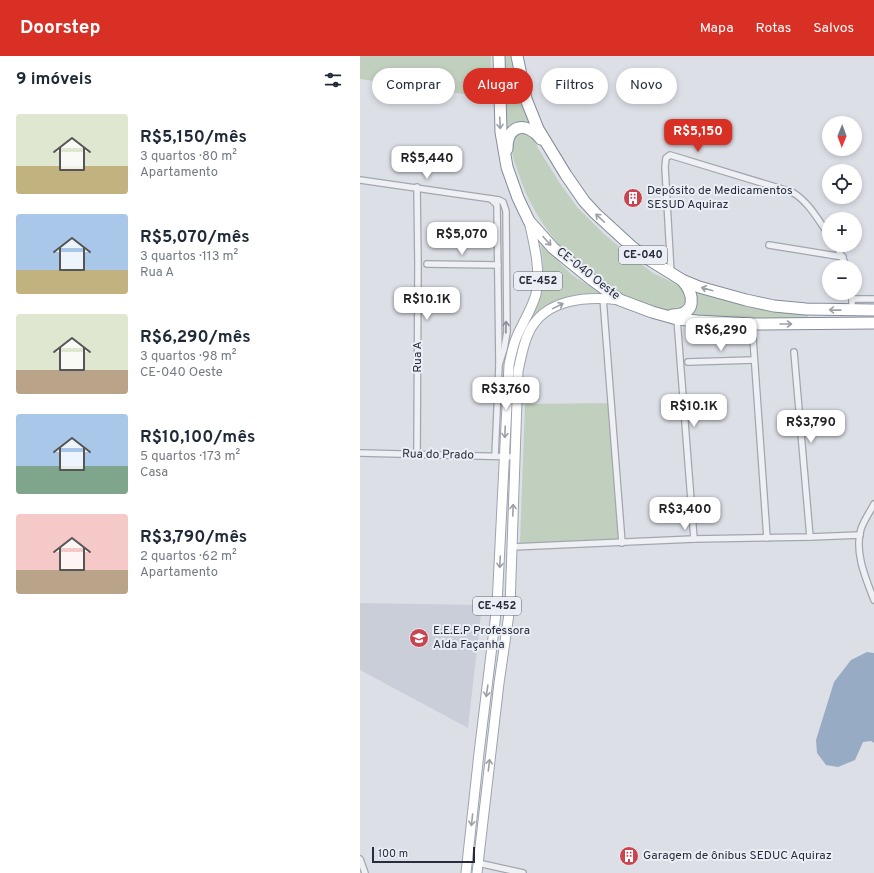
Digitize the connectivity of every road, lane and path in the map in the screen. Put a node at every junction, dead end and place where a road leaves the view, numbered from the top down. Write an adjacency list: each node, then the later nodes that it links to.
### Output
1 (499, 56): 4 (highway, CE-040 Oeste, one-way to 4)
2 (516, 56): 3 (highway, CE-040)
3 (552, 151): 4 (highway); 16 (highway, CE-040, one-way to 3)
4 (507, 167): 8 (highway, CE-040 Oeste)
5 (360, 180): 6 (street)
6 (417, 187): 7 (street); 32 (street, Rua A)
7 (490, 199): 15 (street); 30 (street, one-way to 7)
8 (529, 221): 20 (highway, CE-040 Oeste, one-way to 20); 34 (main road, CE-452, one-way to 34)
9 (822, 225): 16 (street)
10 (769, 245): 12 (street)
11 (840, 252): 12 (street)
12 (843, 257): 13 (street)
13 (844, 260)
14 (427, 264): 15 (street)
15 (498, 265): 30 (street)
16 (671, 274): 17 (highway, CE-040)
17 (682, 280): 21 (highway, CE-040, one-way to 17); 23 (highway)
18 (603, 298): 20 (main road, CE-452); 35 (main road, CE-452, one-way to 18); 41 (street)
19 (874, 298): 21 (street)
20 (620, 300): 23 (highway, CE-040 Oeste)
21 (852, 301): 22 (highway, CE-040)
22 (874, 310)
23 (659, 314): 24 (highway, CE-040 Oeste)
24 (677, 319): 26 (highway, CE-040 Oeste); 40 (street)
25 (874, 323): 26 (highway, CE-040 Oeste, one-way to 25)
26 (752, 324): 28 (street)
27 (794, 352): 38 (street)
28 (754, 360): 29 (street); 39 (street)
29 (688, 362)
30 (499, 365): 33 (street)
31 (360, 453): 32 (street, Rua do Prado)
32 (417, 454): 33 (street, Rua do Prado)
33 (495, 456): 34 (street, Rua do Prado)
34 (504, 457): 35 (street, Rua do Prado); 47 (main road, CE-452, one-way to 47)
35 (515, 457): 42 (main road, CE-452, one-way to 35)
36 (874, 504): 37 (street)
37 (860, 535): 38 (street); 43 (street)
38 (810, 537): 39 (street)
39 (767, 538): 40 (street)
40 (694, 539): 41 (street)
41 (622, 543): 42 (street)
42 (512, 547): 45 (main road, CE-452, one-way to 42)
43 (874, 600)
44 (360, 859): 46 (street)
45 (478, 863): 48 (main road, CE-452); 49 (street)
46 (365, 873)
47 (466, 873)
48 (477, 873)
49 (523, 873)

